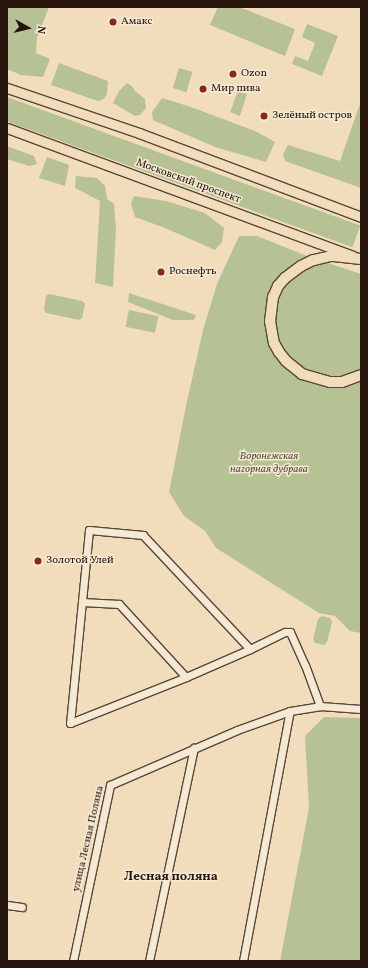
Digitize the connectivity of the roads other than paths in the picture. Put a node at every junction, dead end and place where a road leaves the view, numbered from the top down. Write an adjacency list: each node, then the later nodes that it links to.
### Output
1 (7, 88): 3 (main road)
2 (7, 128): 4 (main road, Московский проспект)
3 (361, 216)
4 (359, 259): 5 (highway)
5 (361, 375)
6 (82, 602): 7 (street); 8 (street); 8 (street)
7 (250, 648): 8 (street); 9 (street)
8 (186, 677)
9 (320, 706): 10 (street, улица Лесная Поляна); 11 (street, улица Лесная Поляна)
10 (361, 709)
11 (290, 711): 12 (street, улица Лесная Поляна); 17 (street)
12 (194, 748): 15 (street, улица Лесная Поляна); 16 (street)
13 (7, 905): 14 (street)
14 (22, 907)
15 (73, 961)
16 (149, 961)
17 (242, 961)

